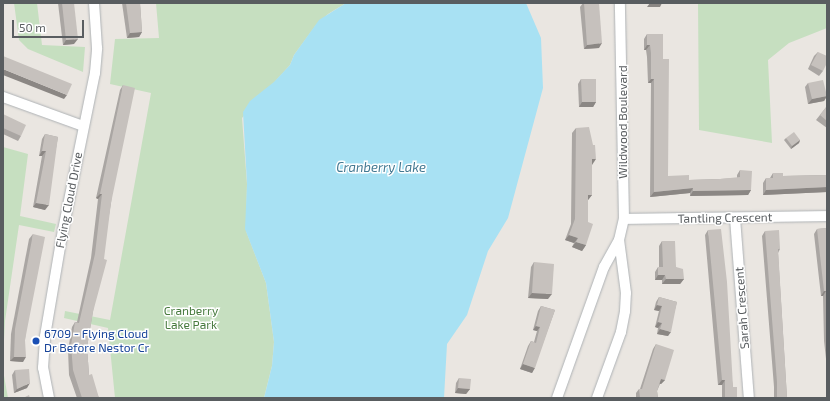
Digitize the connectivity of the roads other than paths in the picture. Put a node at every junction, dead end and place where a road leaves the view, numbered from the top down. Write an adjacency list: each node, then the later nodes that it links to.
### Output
1 (94, 3): 4 (street, Flying Cloud Drive)
2 (620, 3): 7 (street, Wildwood Boulevard)
3 (3, 97): 4 (street)
4 (83, 126): 9 (street, Flying Cloud Drive)
5 (827, 216): 6 (street, Tantling Crescent)
6 (735, 218): 7 (street, Tantling Crescent); 12 (street, Sarah Crescent)
7 (624, 219): 8 (street, Wildwood Boulevard)
8 (619, 240): 10 (street, Wildwood Boulevard); 11 (street, Wildwood Boulevard)
9 (49, 398)
10 (557, 398)
11 (597, 398)
12 (748, 398)

